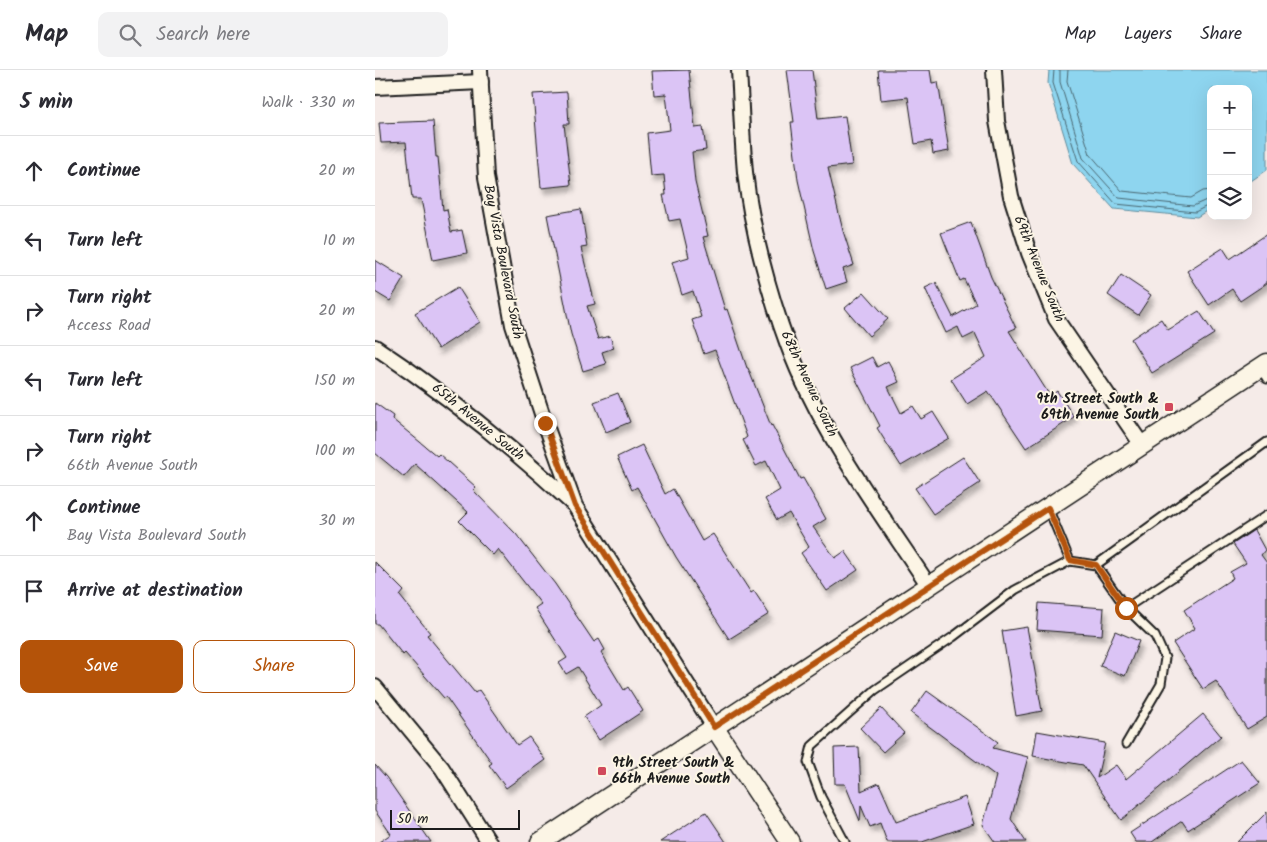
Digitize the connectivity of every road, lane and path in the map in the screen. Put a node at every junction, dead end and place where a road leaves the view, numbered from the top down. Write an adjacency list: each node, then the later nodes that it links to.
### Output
1 (739, 70): 14 (street, 68th Avenue South)
2 (994, 70): 8 (street, 69th Avenue South)
3 (481, 76): 4 (street); 9 (street, Bay Vista Boulevard South)
4 (375, 87)
5 (375, 347): 9 (street, 65th Avenue South)
6 (1265, 370): 8 (street)
7 (1267, 442): 13 (lane)
8 (1142, 445): 10 (street)
9 (575, 506): 17 (street)
10 (1048, 508): 12 (lane); 14 (street)
11 (1267, 515): 15 (lane)
12 (1070, 560): 13 (lane); 22 (lane)
13 (1096, 565): 15 (lane)
14 (929, 586): 17 (street)
15 (1126, 608): 18 (lane)
16 (375, 687): 19 (street)
17 (714, 727): 20 (street); 21 (street)
18 (1126, 744)
19 (489, 842)
20 (540, 842)
21 (790, 842)
22 (845, 842)

